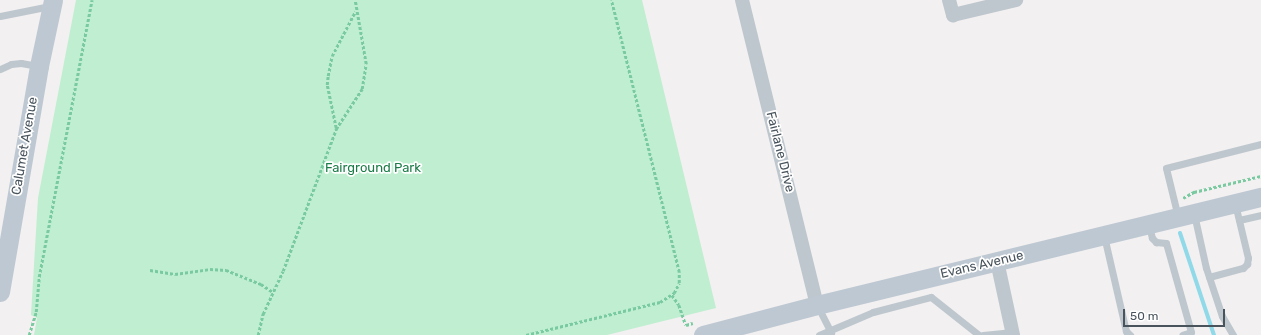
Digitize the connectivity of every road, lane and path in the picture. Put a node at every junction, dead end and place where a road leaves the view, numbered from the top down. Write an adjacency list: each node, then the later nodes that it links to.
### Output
1 (92, 0): 31 (path)
2 (355, 0): 8 (path)
3 (611, 0): 33 (path)
4 (742, 0): 27 (street, Fairlane Drive)
5 (949, 0): 6 (street)
6 (1016, 0)
7 (53, 3): 9 (lane); 10 (street, Calumet Avenue)
8 (355, 12): 12 (path); 12 (path)
9 (0, 16)
10 (39, 66): 11 (lane); 14 (street, Calumet Avenue)
11 (0, 69)
12 (336, 129): 26 (path)
13 (1261, 144): 17 (lane)
14 (8, 196): 25 (street, Calumet Avenue)
15 (1261, 197): 16 (street, Evans Avenue)
16 (1236, 212): 17 (street, Evans Avenue); 18 (lane); 23 (lane)
17 (1186, 215): 19 (street, Evans Avenue); 23 (lane)
18 (1261, 215)
19 (1149, 224): 20 (street, Evans Avenue); 39 (lane)
20 (1104, 235): 21 (street, Evans Avenue); 38 (lane)
21 (997, 261): 24 (street, Evans Avenue); 30 (street)
22 (150, 270): 26 (path)
23 (1209, 277): 40 (lane)
24 (929, 288): 27 (street, Evans Avenue); 29 (lane); 36 (lane)
25 (0, 292)
26 (273, 292): 32 (path)
27 (817, 305): 28 (street, Evans Avenue); 29 (lane)
28 (750, 329): 34 (street, Evans Avenue)
29 (831, 333): 35 (lane)
30 (1013, 334): 37 (lane)
31 (29, 335)
32 (258, 335)
33 (526, 335)
34 (703, 335)
35 (819, 335)
36 (979, 335)
37 (983, 335)
38 (1130, 335)
39 (1182, 335)
40 (1233, 335)

